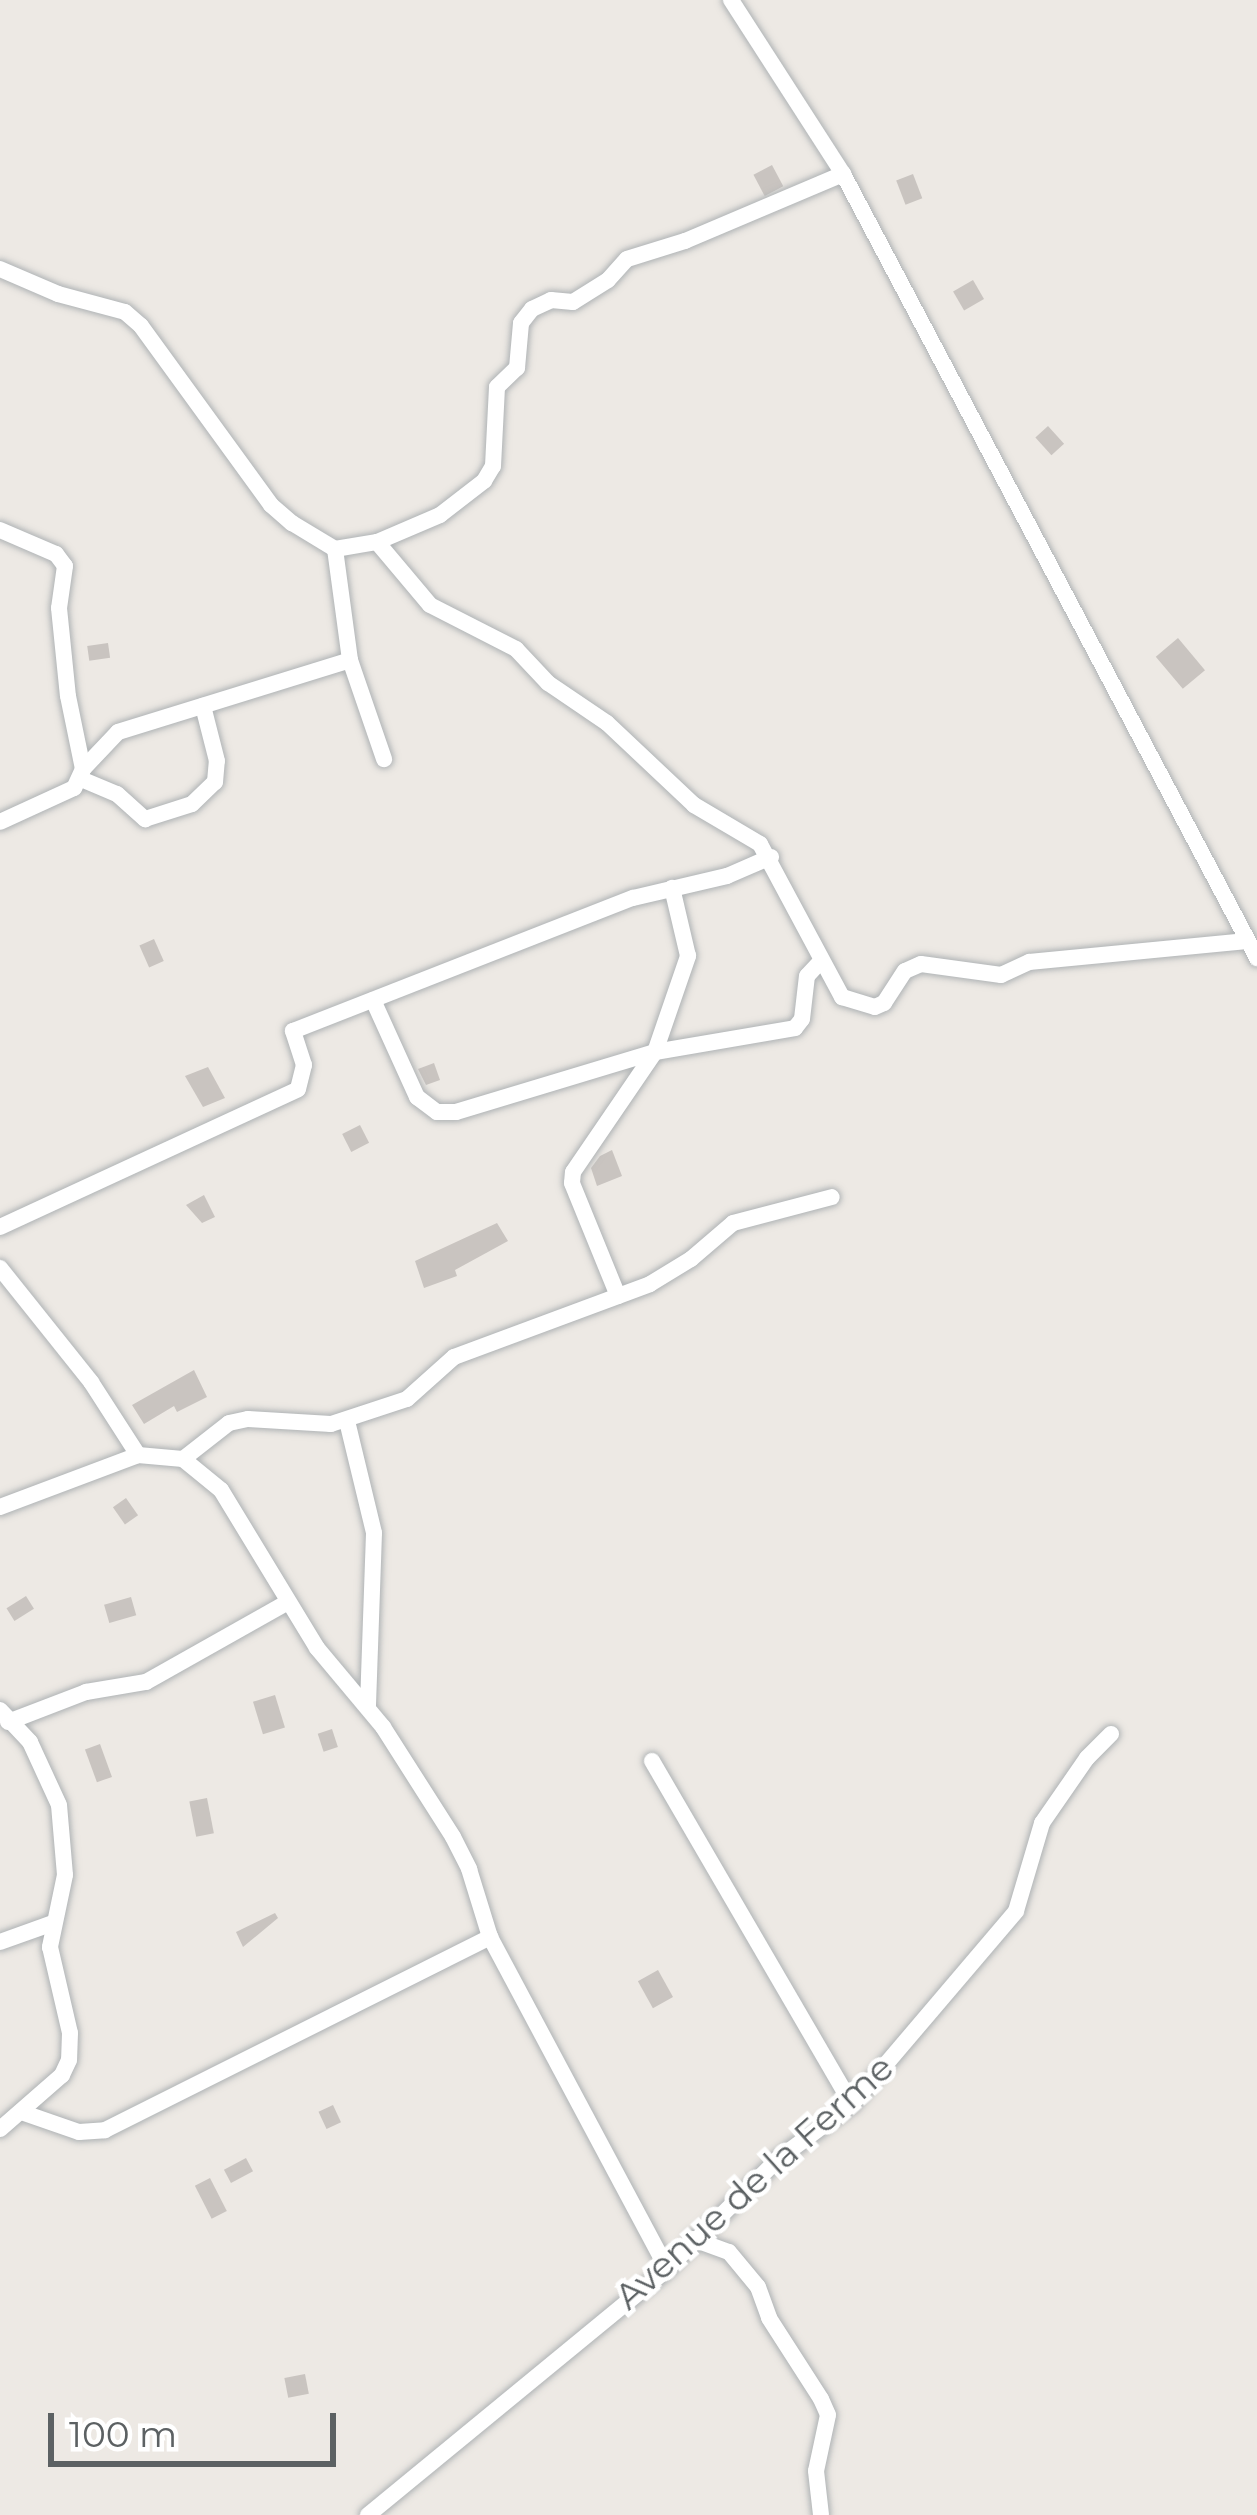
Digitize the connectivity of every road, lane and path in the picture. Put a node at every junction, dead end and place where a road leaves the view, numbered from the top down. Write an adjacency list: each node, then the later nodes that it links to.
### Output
1 (730, 0): 2 (street)
2 (843, 174): 5 (street); 14 (street)
3 (0, 269): 6 (street)
4 (0, 530): 10 (street)
5 (377, 542): 6 (street); 12 (street)
6 (335, 549): 7 (street)
7 (350, 660): 8 (street); 9 (street)
8 (203, 706): 10 (street); 10 (street)
9 (384, 759)
10 (82, 774): 11 (street)
11 (0, 822)
12 (771, 857): 13 (street); 16 (street)
13 (672, 888): 17 (street); 18 (street)
14 (1247, 941): 15 (street); 16 (street)
15 (1257, 958)
16 (821, 961): 18 (street)
17 (373, 1000): 18 (street); 20 (street)
18 (655, 1052): 22 (street)
19 (832, 1197): 22 (street)
20 (0, 1227)
21 (0, 1268): 24 (street)
22 (618, 1296): 23 (street)
23 (347, 1421): 25 (street); 28 (street)
24 (138, 1455): 25 (street); 26 (street)
25 (183, 1459): 27 (street)
26 (0, 1507)
27 (288, 1602): 28 (street); 29 (street)
28 (368, 1707): 33 (street)
29 (4, 1716): 32 (street)
30 (1111, 1734): 35 (street, Avenue de la Ferme)
31 (652, 1761): 35 (street)
32 (53, 1923): 34 (street); 36 (street)
33 (490, 1937): 36 (street); 39 (street)
34 (0, 1942)
35 (852, 2104): 38 (street, Avenue de la Ferme)
36 (24, 2113): 37 (street)
37 (0, 2129)
38 (694, 2240): 39 (street, Avenue de la Ferme); 41 (street)
39 (667, 2270): 40 (street, Avenue de la Ferme)
40 (368, 2515)
41 (821, 2515)

